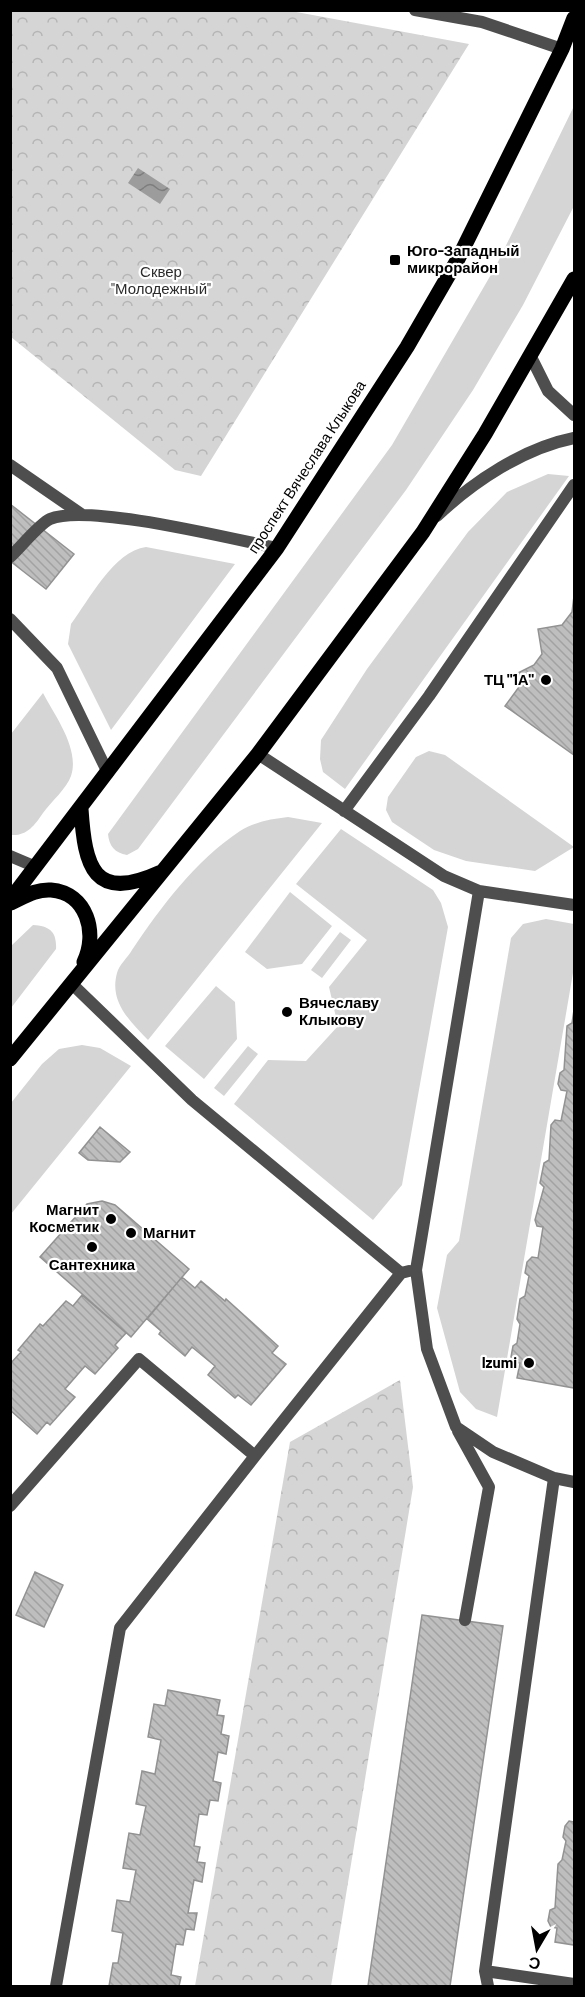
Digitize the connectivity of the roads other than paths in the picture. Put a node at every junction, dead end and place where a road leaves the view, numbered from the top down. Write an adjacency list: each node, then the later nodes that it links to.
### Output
1 (415, 10): 3 (lane)
2 (574, 18): 3 (main road, проспект Вячеслава Клыкова)
3 (562, 49): 12 (main road, проспект Вячеслава Клыкова)
4 (574, 279): 5 (main road)
5 (530, 355): 6 (lane); 11 (main road)
6 (574, 415)
7 (574, 438): 11 (lane)
8 (10, 465): 10 (lane)
9 (574, 484): 18 (lane)
10 (81, 514): 12 (lane); 13 (lane)
11 (423, 532): 15 (main road)
12 (277, 548): 16 (main road, проспект Вячеслава Клыкова)
13 (10, 557)
14 (10, 619): 16 (lane)
15 (258, 754): 18 (lane); 21 (main road)
16 (108, 773): 17 (main road, проспект Вячеслава Клыкова)
17 (81, 809): 20 (main road, проспект Вячеслава Клыкова); 21 (main road)
18 (345, 811): 22 (lane)
19 (10, 856): 20 (lane)
20 (36, 867): 23 (main road, проспект Вячеслава Клыкова)
21 (164, 871): 25 (main road)
22 (479, 891): 24 (lane); 27 (lane)
23 (10, 902): 25 (main road)
24 (574, 905)
25 (74, 979): 26 (main road); 28 (lane)
26 (10, 1059)
27 (416, 1270): 28 (lane); 29 (lane)
28 (401, 1273): 30 (lane)
29 (456, 1427): 31 (lane); 34 (lane)
30 (255, 1456): 33 (lane); 37 (lane)
31 (554, 1478): 32 (lane); 35 (lane)
32 (574, 1482)
33 (10, 1506)
34 (465, 1620)
35 (485, 1971): 36 (lane); 38 (lane)
36 (574, 1984)
37 (56, 1986)
38 (488, 1986)

